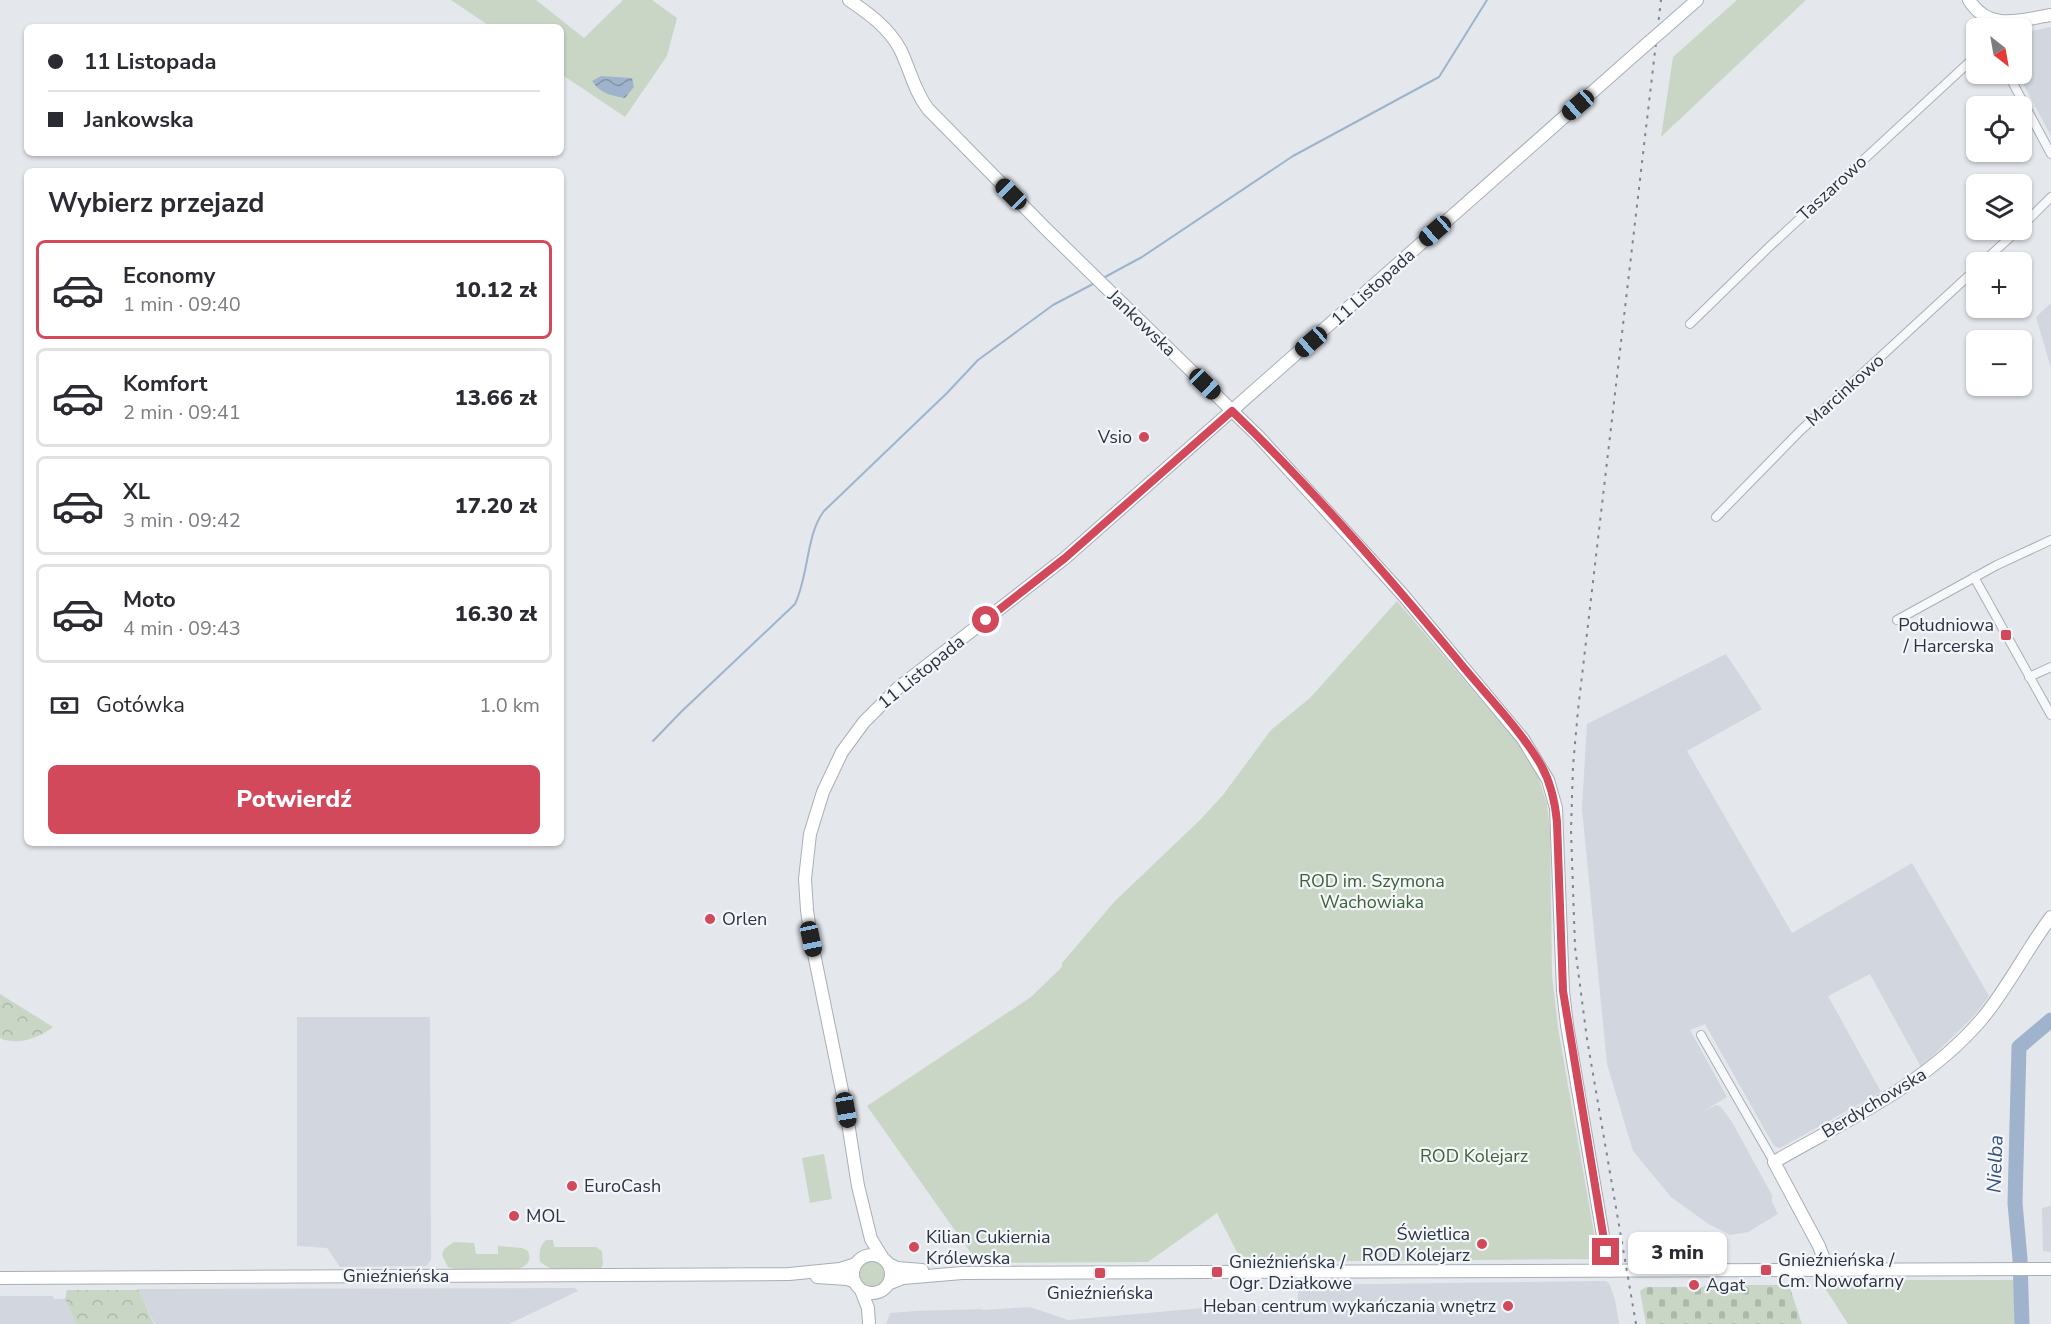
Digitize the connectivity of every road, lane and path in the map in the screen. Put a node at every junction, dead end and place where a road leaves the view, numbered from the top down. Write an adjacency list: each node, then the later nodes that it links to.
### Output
1 (849, 0): 16 (main road, Jankowska)
2 (1697, 0): 16 (main road, 11 Listopada, bridge)
3 (1969, 0): 5 (main road)
4 (2051, 15): 6 (main road)
5 (1986, 18)
6 (2030, 18)
7 (1966, 65): 15 (street, Taszarowo)
8 (2013, 84): 9 (street)
9 (2051, 153)
10 (2051, 198): 11 (street)
11 (2032, 216)
12 (2007, 240): 13 (street)
13 (1994, 252)
14 (1966, 278): 17 (street, Marcinkowo)
15 (1690, 324)
16 (1232, 411): 27 (main road, 11 Listopada); 32 (main road, Jankowska)
17 (1716, 517)
18 (2051, 540): 19 (street)
19 (1974, 577): 20 (street); 22 (street)
20 (1897, 620)
21 (2051, 667): 22 (street)
22 (2030, 677): 23 (street)
23 (2051, 715)
24 (2051, 917): 26 (main road, Berdychowska)
25 (1701, 1035): 26 (street)
26 (1774, 1162): 31 (main road)
27 (858, 1186): 28 (main road, 11 Listopada); 29 (main road, 11 Listopada)
28 (859, 1260): 29 (main road); 33 (main road, Gnieźnieńska); 36 (main road)
29 (885, 1261): 34 (main road); 37 (main road)
30 (2051, 1269): 31 (main road)
31 (1827, 1270): 32 (main road)
32 (1609, 1271): 34 (main road)
33 (792, 1274): 35 (main road, Gnieźnieńska); 36 (main road, Gnieźnieńska)
34 (948, 1274): 37 (main road)
35 (0, 1278)
36 (858, 1286): 37 (main road); 38 (main road)
37 (884, 1287): 39 (main road)
38 (869, 1324)
39 (876, 1324)

